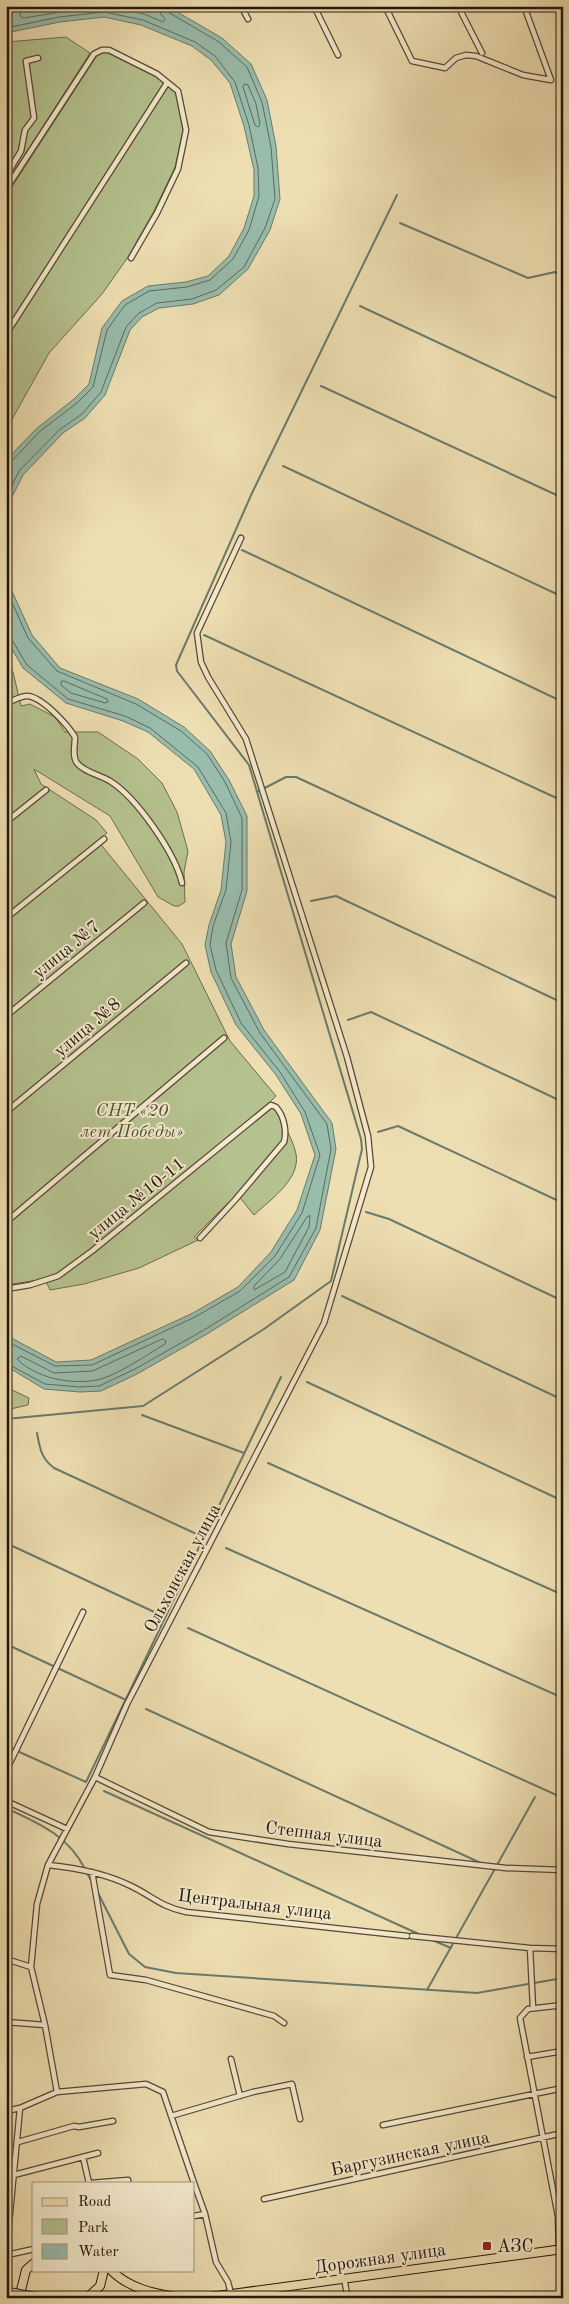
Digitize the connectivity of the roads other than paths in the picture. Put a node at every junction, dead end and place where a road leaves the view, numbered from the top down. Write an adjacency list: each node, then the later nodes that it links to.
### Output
1 (241, 6): 6 (street)
2 (314, 6): 8 (street)
3 (385, 6): 5 (street)
4 (458, 6): 7 (street)
5 (524, 6)
6 (248, 19)
7 (482, 53)
8 (338, 55)
9 (38, 58): 11 (street)
10 (167, 84): 12 (street); 13 (street); 14 (street)
11 (6, 176)
12 (6, 189)
13 (131, 258)
14 (6, 334)
15 (241, 538): 32 (street, Ольхонская улица)
16 (6, 703): 20 (street)
17 (46, 790): 18 (street)
18 (6, 822)
19 (104, 840): 22 (street)
20 (182, 884)
21 (144, 903): 24 (street, улица №7)
22 (6, 918)
23 (186, 963): 26 (street, улица №8)
24 (6, 1016)
25 (224, 1038): 27 (street)
26 (6, 1112)
27 (6, 1222)
28 (200, 1238): 29 (street, улица №10-11)
29 (6, 1289)
30 (84, 1612): 31 (street)
31 (6, 1771)
32 (95, 1777): 34 (street, Ольхонская улица); 36 (street, Степная улица)
33 (6, 1801): 34 (street)
34 (67, 1829): 35 (street, Ольхонская улица)
35 (48, 1865): 37 (street, Центральная улица); 41 (street, Ольхонская улица)
36 (563, 1870)
37 (92, 1872): 38 (street, Центральная улица); 45 (street)
38 (530, 1948): 39 (street, Центральная улица); 43 (street)
39 (563, 1949)
40 (6, 1959): 41 (street)
41 (31, 1967): 46 (street, Ольхонская улица)
42 (563, 2005): 43 (street)
43 (533, 2008): 48 (street)
44 (6, 2022): 46 (street)
45 (284, 2023)
46 (45, 2025): 51 (street, Ольхонская улица)
47 (563, 2051): 48 (street)
48 (527, 2057): 52 (street)
49 (231, 2059): 53 (street)
50 (563, 2088): 52 (street)
51 (57, 2092): 54 (street); 56 (street)
52 (535, 2093): 59 (street); 61 (street)
53 (240, 2096): 56 (street); 57 (street)
54 (20, 2108): 55 (street); 62 (street)
55 (6, 2111)
56 (171, 2116): 70 (street)
57 (300, 2119)
58 (114, 2121): 62 (street)
59 (383, 2125)
60 (563, 2133): 61 (street, Баргузинская улица)
61 (544, 2138): 72 (street, Баргузинская улица); 75 (street)
62 (18, 2142): 65 (street)
63 (98, 2153): 64 (street)
64 (83, 2157): 65 (street); 67 (street)
65 (14, 2174): 66 (street); 78 (street)
66 (6, 2177)
67 (90, 2182)
68 (103, 2182): 69 (street)
69 (128, 2182)
70 (194, 2182)
71 (195, 2186): 73 (street)
72 (264, 2199)
73 (205, 2214): 74 (street); 84 (street)
74 (195, 2216)
75 (560, 2216): 77 (street)
76 (32, 2249): 78 (street)
77 (561, 2249): 82 (main road, Дорожная улица)
78 (7, 2255)
79 (32, 2265): 85 (main road)
80 (104, 2272): 87 (main road)
81 (113, 2272): 88 (main road)
82 (344, 2278): 84 (main road, Дорожная улица); 90 (street)
83 (6, 2292): 85 (main road)
84 (231, 2294): 89 (main road, Дорожная улица)
85 (19, 2295): 86 (main road)
86 (44, 2298)
87 (87, 2298)
88 (181, 2298)
89 (202, 2298)
90 (323, 2298)

